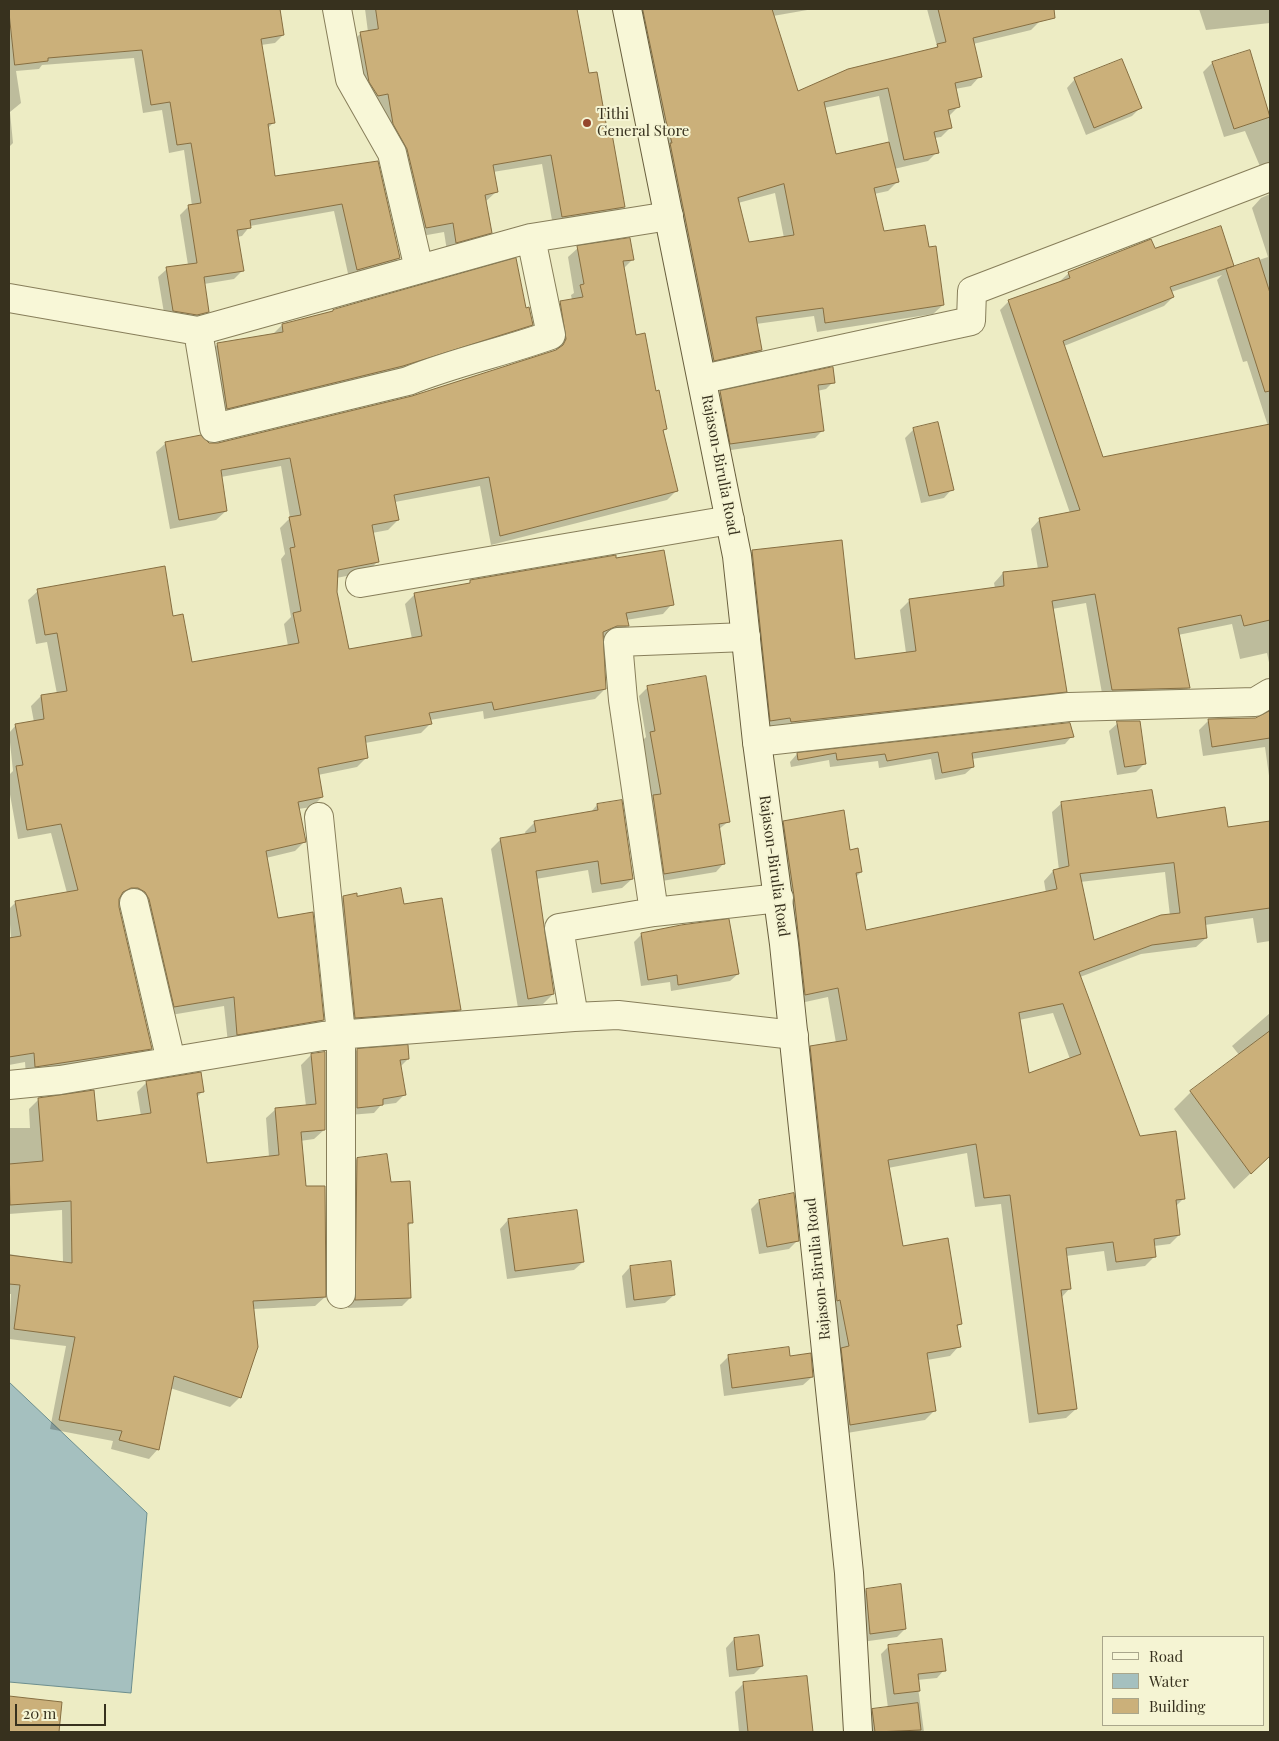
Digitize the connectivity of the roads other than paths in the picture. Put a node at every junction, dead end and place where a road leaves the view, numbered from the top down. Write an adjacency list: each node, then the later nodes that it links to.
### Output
1 (337, 9): 6 (street)
2 (627, 9): 4 (street, Rajason-Birulia Road)
3 (1270, 176): 9 (street)
4 (669, 216): 5 (street); 9 (street, Rajason-Birulia Road)
5 (531, 238): 6 (street); 8 (street)
6 (419, 269): 8 (street)
7 (9, 298): 8 (street)
8 (198, 331)
9 (703, 379): 10 (street, Rajason-Birulia Road)
10 (730, 520): 11 (street); 12 (street, Rajason-Birulia Road)
11 (360, 583)
12 (746, 636): 14 (street, Rajason-Birulia Road); 18 (street)
13 (1270, 693): 14 (street)
14 (757, 742): 16 (street, Rajason-Birulia Road)
15 (319, 817): 20 (street)
16 (779, 898): 18 (street); 21 (street, Rajason-Birulia Road)
17 (134, 903): 22 (street)
18 (654, 912): 19 (street)
19 (574, 1017): 20 (street); 21 (street)
20 (341, 1034): 22 (street); 24 (street)
21 (794, 1035): 25 (street, Rajason-Birulia Road)
22 (171, 1061): 23 (street)
23 (9, 1085)
24 (342, 1294)
25 (858, 1732)

